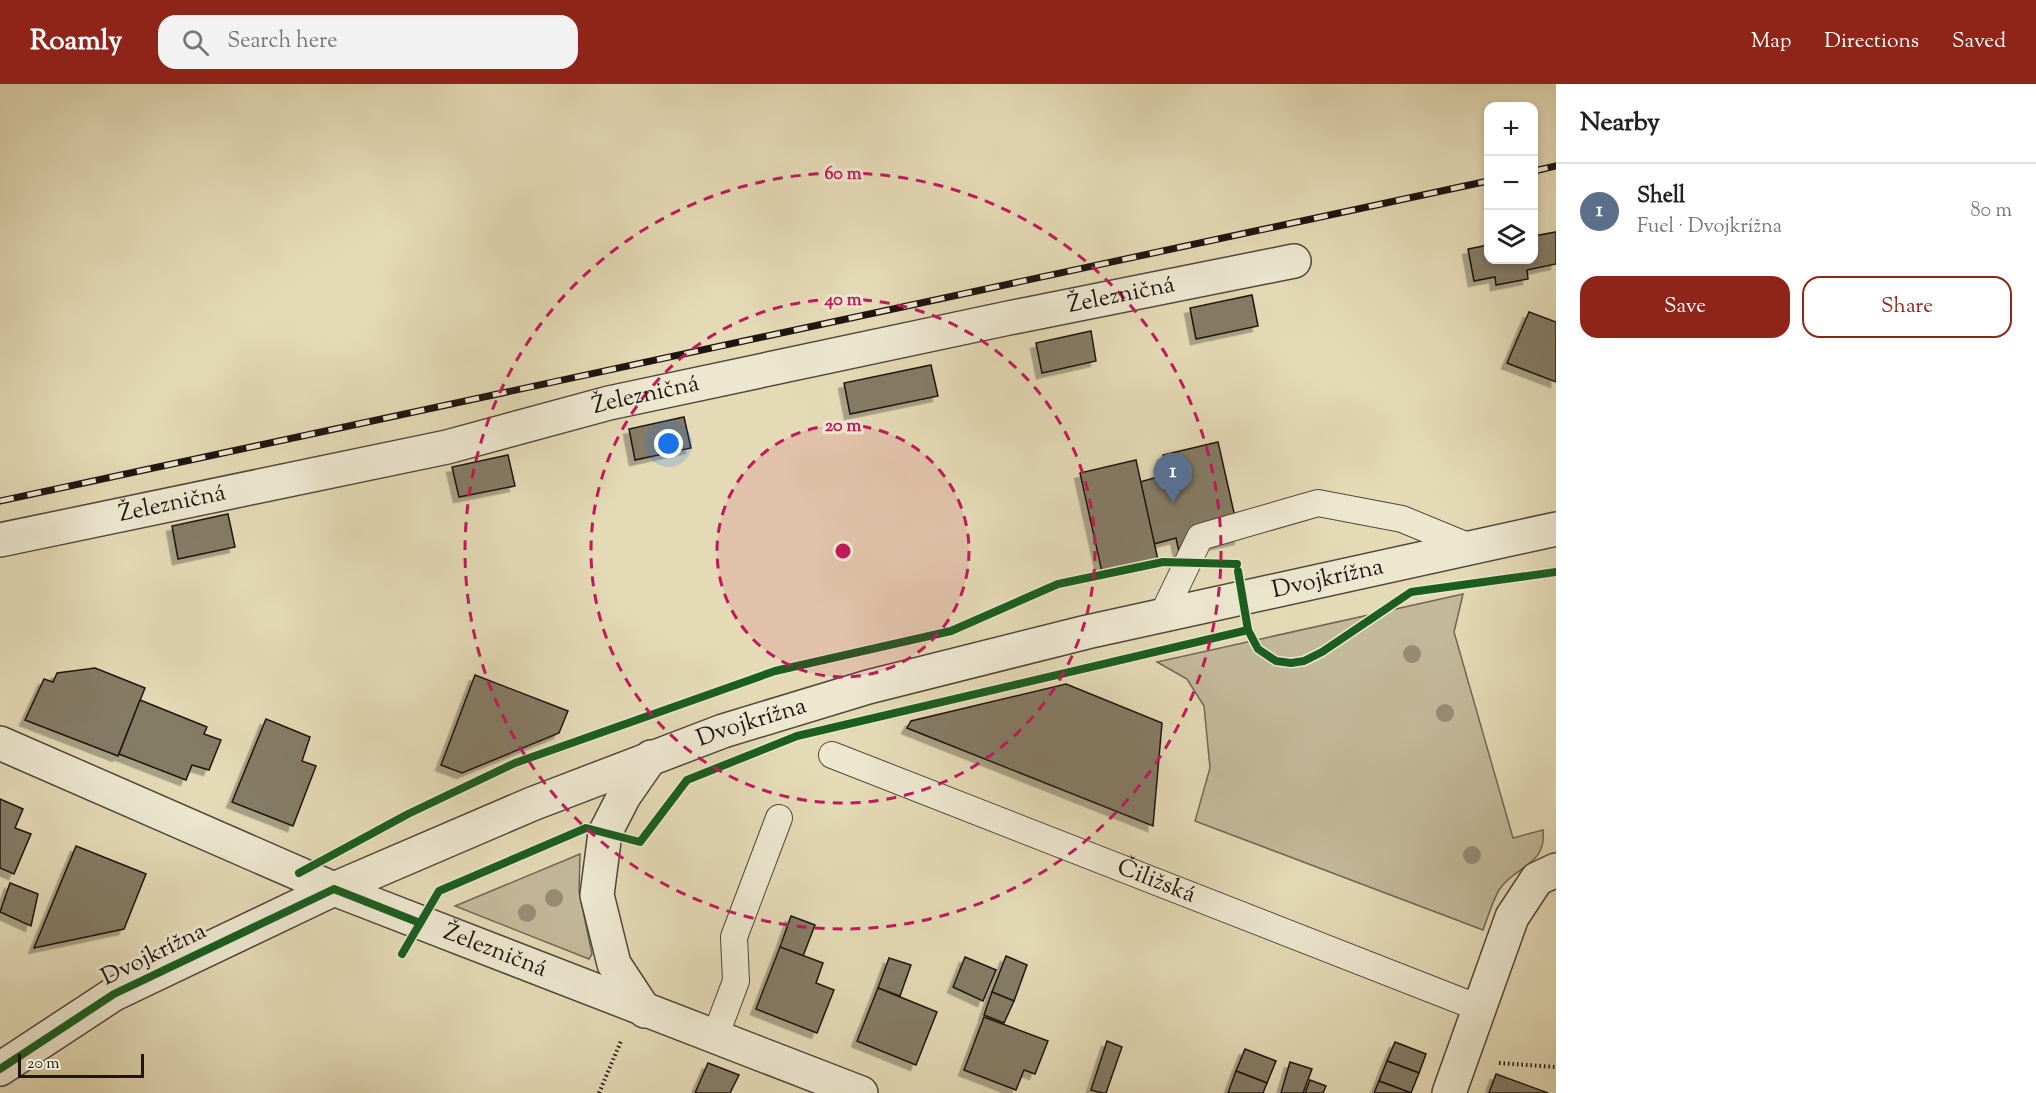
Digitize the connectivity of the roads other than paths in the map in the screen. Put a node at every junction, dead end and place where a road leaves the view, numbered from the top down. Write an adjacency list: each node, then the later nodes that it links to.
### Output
1 (1294, 261): 3 (street, Železničná)
2 (1556, 529): 4 (street, Dvojkrížna)
3 (0, 540)
4 (1470, 547): 5 (street, Dvojkrížna); 5 (lane)
5 (1162, 616): 8 (street, Dvojkrížna)
6 (0, 743): 11 (street, Železničná)
7 (832, 755): 12 (lane, Čiližská)
8 (651, 757): 11 (street, Dvojkrížna); 13 (street)
9 (779, 818): 14 (lane)
10 (1556, 870): 12 (street)
11 (334, 890): 13 (street, Železničná); 15 (street, Dvojkrížna)
12 (1479, 1008): 17 (street)
13 (635, 1022): 14 (street, Železničná)
14 (715, 1037): 16 (street, Železničná)
15 (0, 1069)
16 (861, 1093)
17 (1449, 1093)

